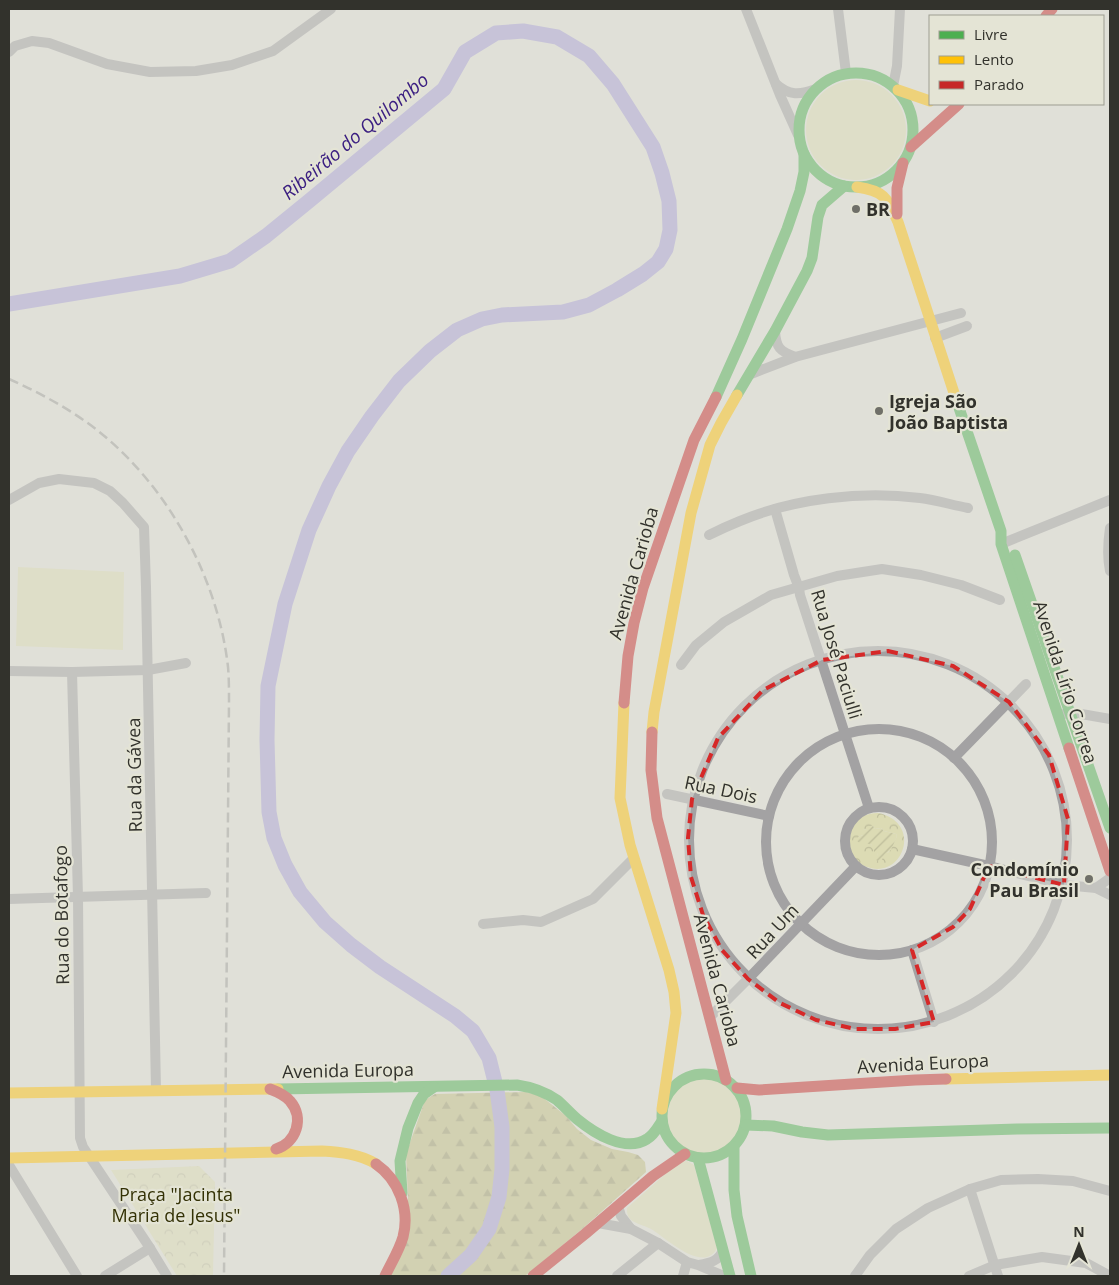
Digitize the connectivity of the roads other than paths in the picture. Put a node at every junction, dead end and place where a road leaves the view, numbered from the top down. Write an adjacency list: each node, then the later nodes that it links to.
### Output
1 (331, 9): 5 (street)
2 (746, 9): 7 (street)
3 (838, 9): 6 (street)
4 (900, 9): 8 (street)
5 (9, 52)
6 (846, 74): 8 (main road); 9 (main road)
7 (775, 83): 9 (street); 12 (street)
8 (895, 88): 10 (main road); 13 (main road)
9 (816, 89): 12 (main road)
10 (929, 100)
11 (958, 105): 13 (main road)
12 (798, 135): 14 (main road)
13 (911, 147): 15 (main road)
14 (804, 154): 16 (main road); 55 (main road, Avenida Carioba)
15 (903, 163): 17 (main road); 18 (main road, Avenida Lírio Correa)
16 (844, 186): 17 (main road); 22 (main road, Avenida Carioba)
17 (857, 187): 18 (main road, Avenida Lírio Correa)
18 (898, 222): 20 (main road, Avenida Lírio Correa)
19 (961, 313): 20 (street)
20 (930, 322): 23 (main road, Avenida Lírio Correa); 24 (street)
21 (967, 326): 23 (street)
22 (776, 331): 24 (street); 25 (main road, Avenida Carioba)
23 (936, 338): 32 (main road, Avenida Lírio Correa)
24 (795, 357): 25 (street)
25 (751, 374): 71 (main road, Avenida Carioba)
26 (9, 500): 39 (street, Rua da Gávea)
27 (1110, 500): 32 (street)
28 (968, 508): 29 (street)
29 (775, 509): 31 (street); 34 (street, Rua José Paciulli)
30 (1110, 528): 33 (street)
31 (709, 535)
32 (1004, 538): 44 (main road, Avenida Lírio Correa); 45 (main road, Avenida Lírio Correa)
33 (1110, 571)
34 (799, 588): 35 (street); 36 (street, Rua José Paciulli); 38 (street)
35 (1000, 600)
36 (822, 660): 43 (street); 47 (street, Rua José Paciulli); 50 (street)
37 (186, 662): 39 (street)
38 (681, 665)
39 (148, 670): 41 (street); 63 (street, Rua da Gávea)
40 (9, 671): 41 (street)
41 (72, 672): 65 (street, Rua do Botafogo)
42 (1026, 684): 43 (street)
43 (1009, 702): 48 (street); 60 (street)
44 (1070, 712): 45 (street); 46 (street); 53 (main road, Avenida Lírio Correa)
45 (1058, 715): 58 (main road, Avenida Lírio Correa)
46 (1110, 719)
47 (844, 734): 48 (street); 51 (street, Rua José Paciulli); 52 (street)
48 (954, 758): 57 (street)
49 (667, 794): 50 (street, Rua Dois)
50 (692, 799): 52 (street, Rua Dois); 70 (street)
51 (869, 808): 54 (street); 56 (street)
52 (769, 816): 68 (street)
53 (1110, 828)
54 (912, 849): 56 (street); 57 (street)
55 (634, 858): 67 (street); 81 (main road, Avenida Carioba)
56 (856, 866): 68 (street, Rua Um)
57 (989, 866): 60 (street); 69 (street)
58 (1110, 871)
59 (1110, 878): 61 (street)
60 (1064, 885): 61 (street); 72 (street)
61 (1096, 888): 64 (street)
62 (206, 893): 63 (street)
63 (152, 895): 65 (street); 78 (street, Rua da Gávea)
64 (1110, 895)
65 (78, 897): 66 (street); 79 (street, Rua do Botafogo)
66 (9, 899)
67 (484, 924)
68 (801, 924): 69 (street); 70 (street, Rua Um)
69 (912, 950): 72 (street)
70 (748, 979): 71 (street, Rua Um); 72 (street)
71 (710, 1017): 74 (main road, Avenida Carioba)
72 (934, 1022)
73 (1110, 1074): 77 (main road, Avenida Europa)
74 (726, 1080): 77 (main road); 81 (main road)
75 (434, 1087): 76 (main road, Avenida Europa); 82 (main road, Avenida Europa); 94 (main road)
76 (268, 1088): 78 (main road, Avenida Europa); 86 (main road)
77 (737, 1088): 83 (main road)
78 (156, 1090): 79 (main road, Avenida Europa)
79 (79, 1092): 80 (main road, Avenida Europa); 88 (street, Rua do Botafogo)
80 (9, 1093)
81 (662, 1108): 82 (main road)
82 (662, 1121): 87 (main road)
83 (746, 1125): 84 (main road); 85 (main road)
84 (1110, 1128)
85 (734, 1147): 90 (main road); 113 (main road)
86 (262, 1152): 88 (main road); 94 (main road)
87 (685, 1154): 90 (main road); 95 (main road)
88 (89, 1156): 89 (main road); 99 (street, Rua do Botafogo)
89 (9, 1158)
90 (698, 1158): 100 (main road)
91 (9, 1166): 104 (street)
92 (970, 1189): 93 (street); 103 (street); 114 (street)
93 (1110, 1191)
94 (403, 1200): 107 (main road)
95 (618, 1206): 96 (main road); 97 (street)
96 (598, 1223): 97 (street); 108 (main road)
97 (631, 1229): 98 (street)
98 (658, 1243): 101 (street); 109 (street)
99 (150, 1248): 105 (street); 106 (street, Rua do Botafogo)
100 (723, 1250): 102 (street); 112 (main road)
101 (687, 1262): 102 (street); 110 (street)
102 (698, 1265): 111 (street)
103 (994, 1265): 115 (street); 116 (street); 117 (street)
104 (77, 1276)
105 (105, 1276)
106 (167, 1276)
107 (385, 1276)
108 (533, 1276)
109 (617, 1276)
110 (683, 1276)
111 (724, 1276)
112 (730, 1276)
113 (751, 1276)
114 (855, 1276)
115 (969, 1276)
116 (998, 1276)
117 (1110, 1276)

